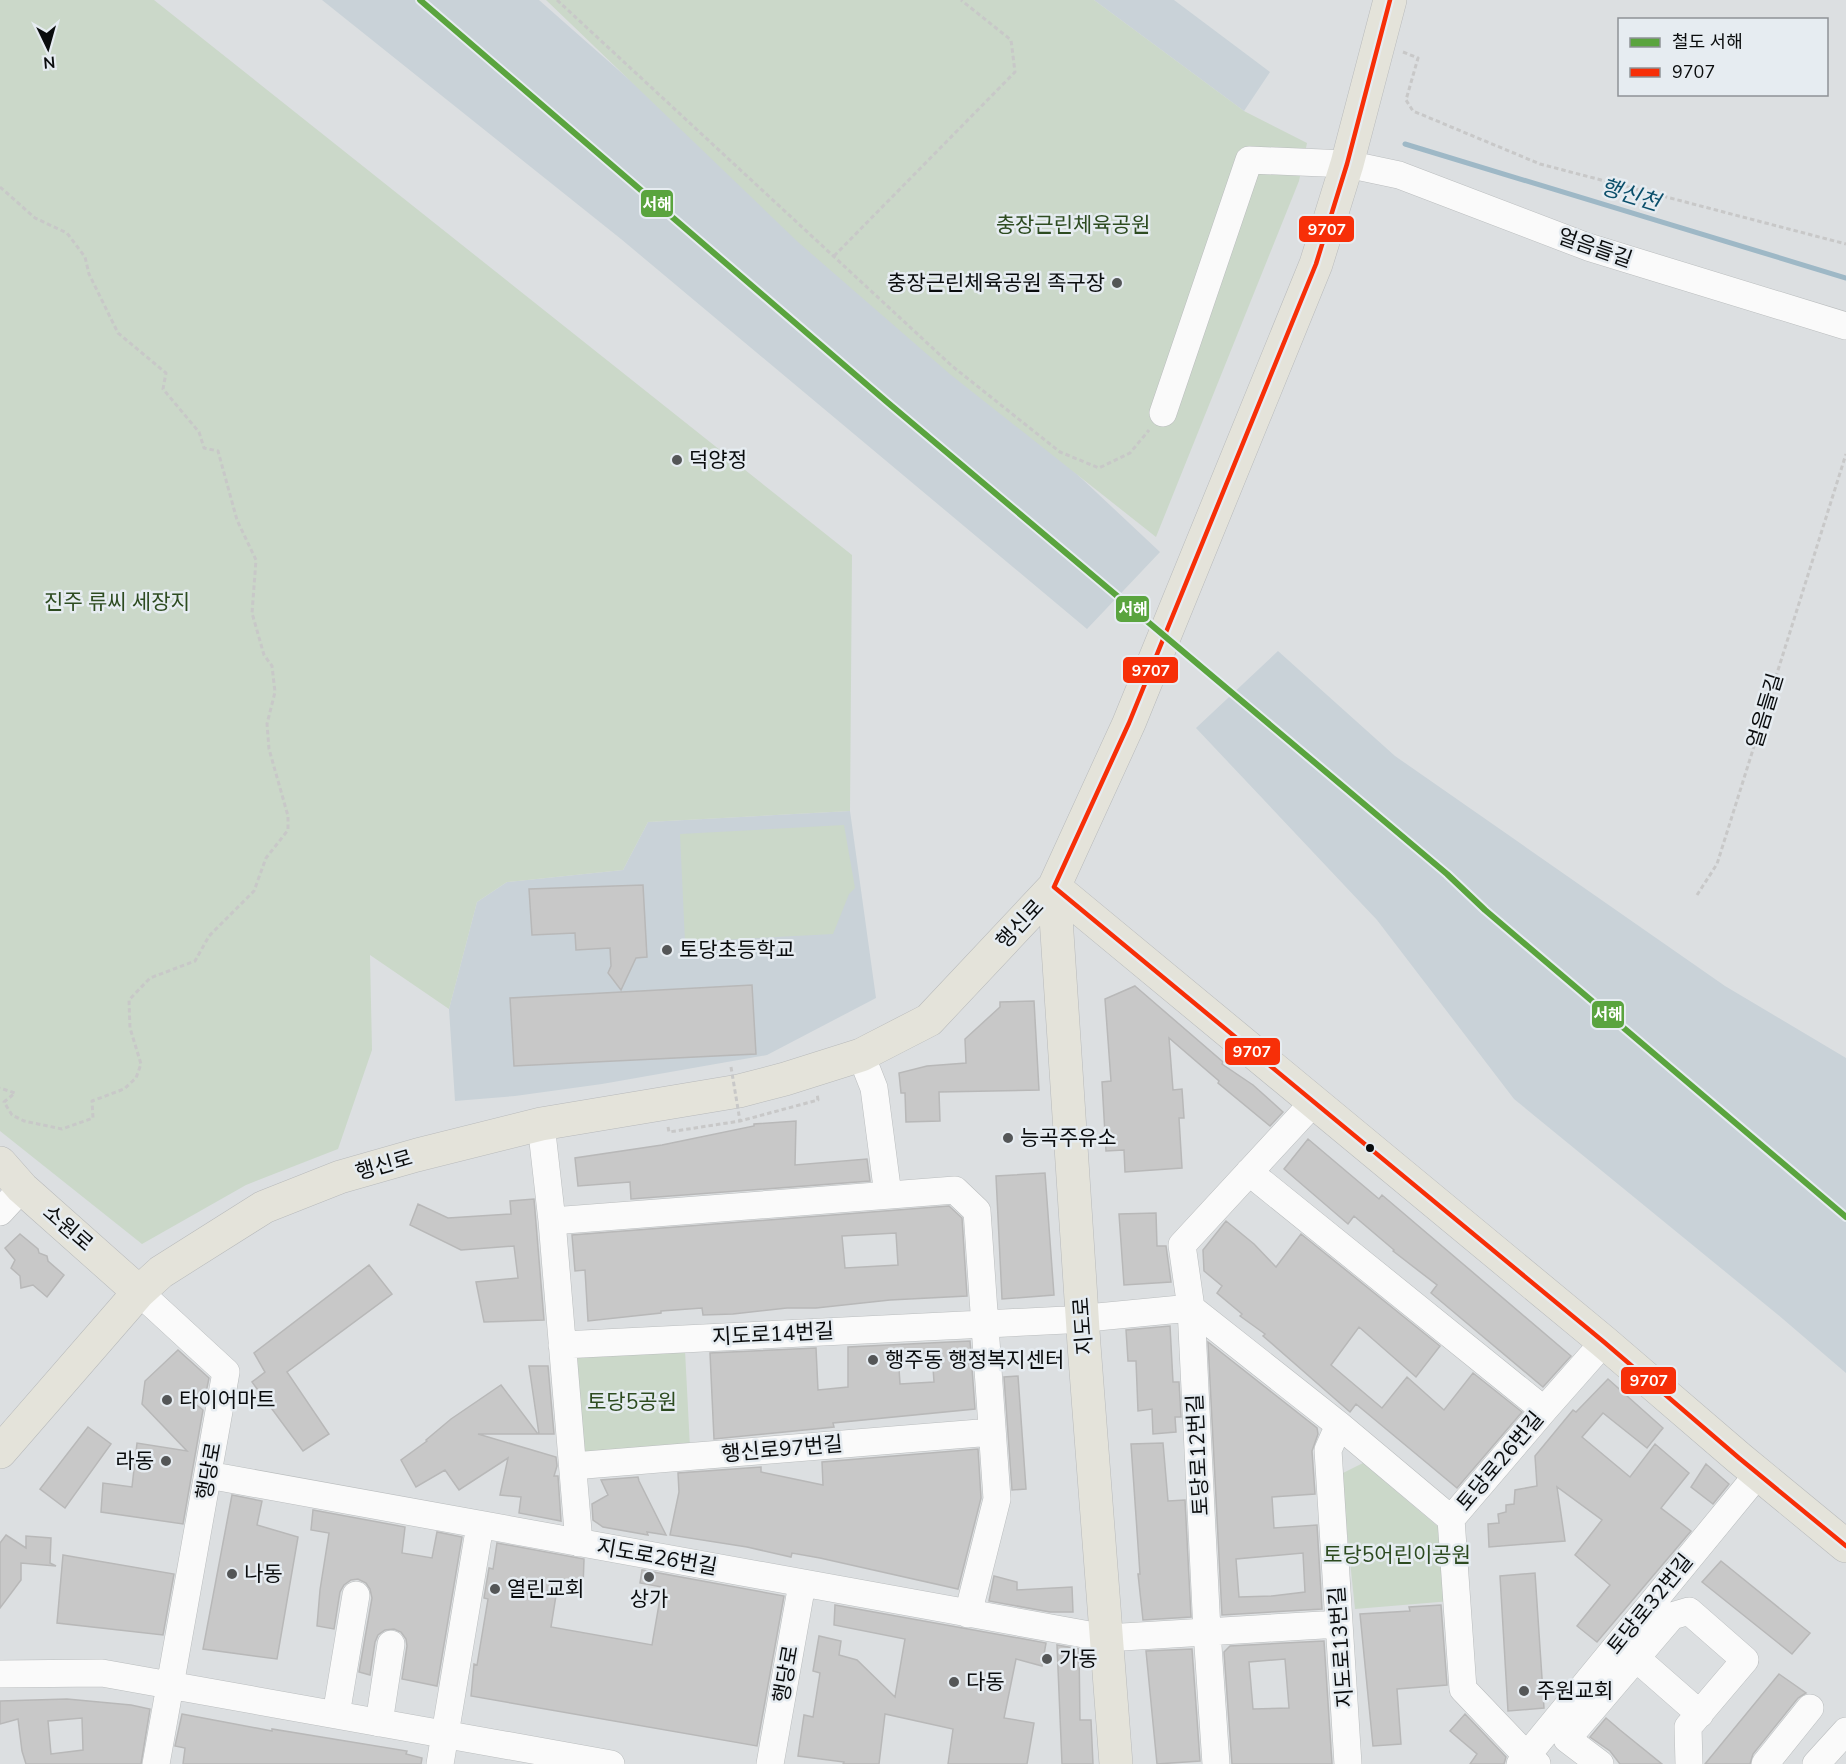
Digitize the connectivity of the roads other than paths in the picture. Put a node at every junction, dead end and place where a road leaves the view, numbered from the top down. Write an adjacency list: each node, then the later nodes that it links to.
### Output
1 (1390, 0): 2 (main road, 행신로)
2 (1347, 164): 3 (street, 얼음들길); 4 (street, 얼음들길); 5 (main road, 행신로)
3 (1846, 326)
4 (1163, 413)
5 (1054, 887): 6 (main road, 행신로); 7 (main road); 17 (main road, 지도로)
6 (861, 1055): 8 (main road, 행신로); 12 (street)
7 (1314, 1102): 10 (street, 토당로12번길); 19 (main road)
8 (541, 1124): 14 (street); 15 (main road, 행신로)
9 (0, 1163): 11 (main road, 소원로)
10 (1249, 1172): 16 (street, 토당로12번길); 21 (street)
11 (22, 1188): 13 (street); 15 (main road, 소원로)
12 (888, 1195): 14 (street); 18 (street)
13 (0, 1212)
14 (552, 1221): 20 (street)
15 (140, 1292): 24 (main road, 행신로); 27 (street, 행당로)
16 (1191, 1308): 17 (street); 22 (street); 37 (street, 토당로12번길)
17 (1083, 1318): 18 (street, 지도로14번길); 38 (main road, 지도로)
18 (985, 1324): 20 (street, 지도로14번길); 23 (street)
19 (1604, 1342): 21 (street, 토당로26번길); 26 (main road)
20 (562, 1345): 25 (street)
21 (1544, 1410): 28 (street, 토당로26번길)
22 (1339, 1425): 28 (street); 36 (street, 지도로13번길)
23 (992, 1432): 25 (street, 행신로97번길); 35 (street)
24 (0, 1452)
25 (573, 1466): 30 (street)
26 (1758, 1474): 31 (main road); 34 (street, 토당로32번길)
27 (208, 1475): 29 (street, 지도로26번길); 42 (street, 행당로)
28 (1451, 1519): 49 (street, 토당로26번길)
29 (480, 1525): 30 (street, 지도로26번길); 48 (street)
30 (579, 1543): 32 (street, 지도로26번길)
31 (1846, 1546)
32 (802, 1584): 35 (street, 지도로26번길); 53 (street, 행당로)
33 (356, 1595): 45 (street)
34 (1662, 1609): 40 (street); 44 (street); 49 (street, 토당로32번길)
35 (968, 1614): 38 (street, 지도로26번길)
36 (1339, 1624): 37 (street, 지도로26번길); 56 (street, 지도로13번길)
37 (1207, 1631): 38 (street, 지도로26번길); 55 (street, 토당로12번길)
38 (1106, 1638): 54 (main road, 지도로)
39 (391, 1644): 46 (street)
40 (1636, 1658): 44 (street); 57 (street)
41 (0, 1674): 42 (street)
42 (171, 1686): 45 (street); 50 (street, 행당로)
43 (1810, 1708): 59 (street)
44 (1700, 1713): 58 (street)
45 (336, 1715): 46 (street)
46 (379, 1723): 48 (street)
47 (1846, 1731): 60 (street)
48 (445, 1734): 51 (street); 52 (street)
49 (1528, 1761)
50 (156, 1764)
51 (440, 1764)
52 (611, 1764)
53 (770, 1764)
54 (1116, 1764)
55 (1216, 1764)
56 (1348, 1764)
57 (1600, 1764)
58 (1689, 1764)
59 (1765, 1764)
60 (1816, 1764)

